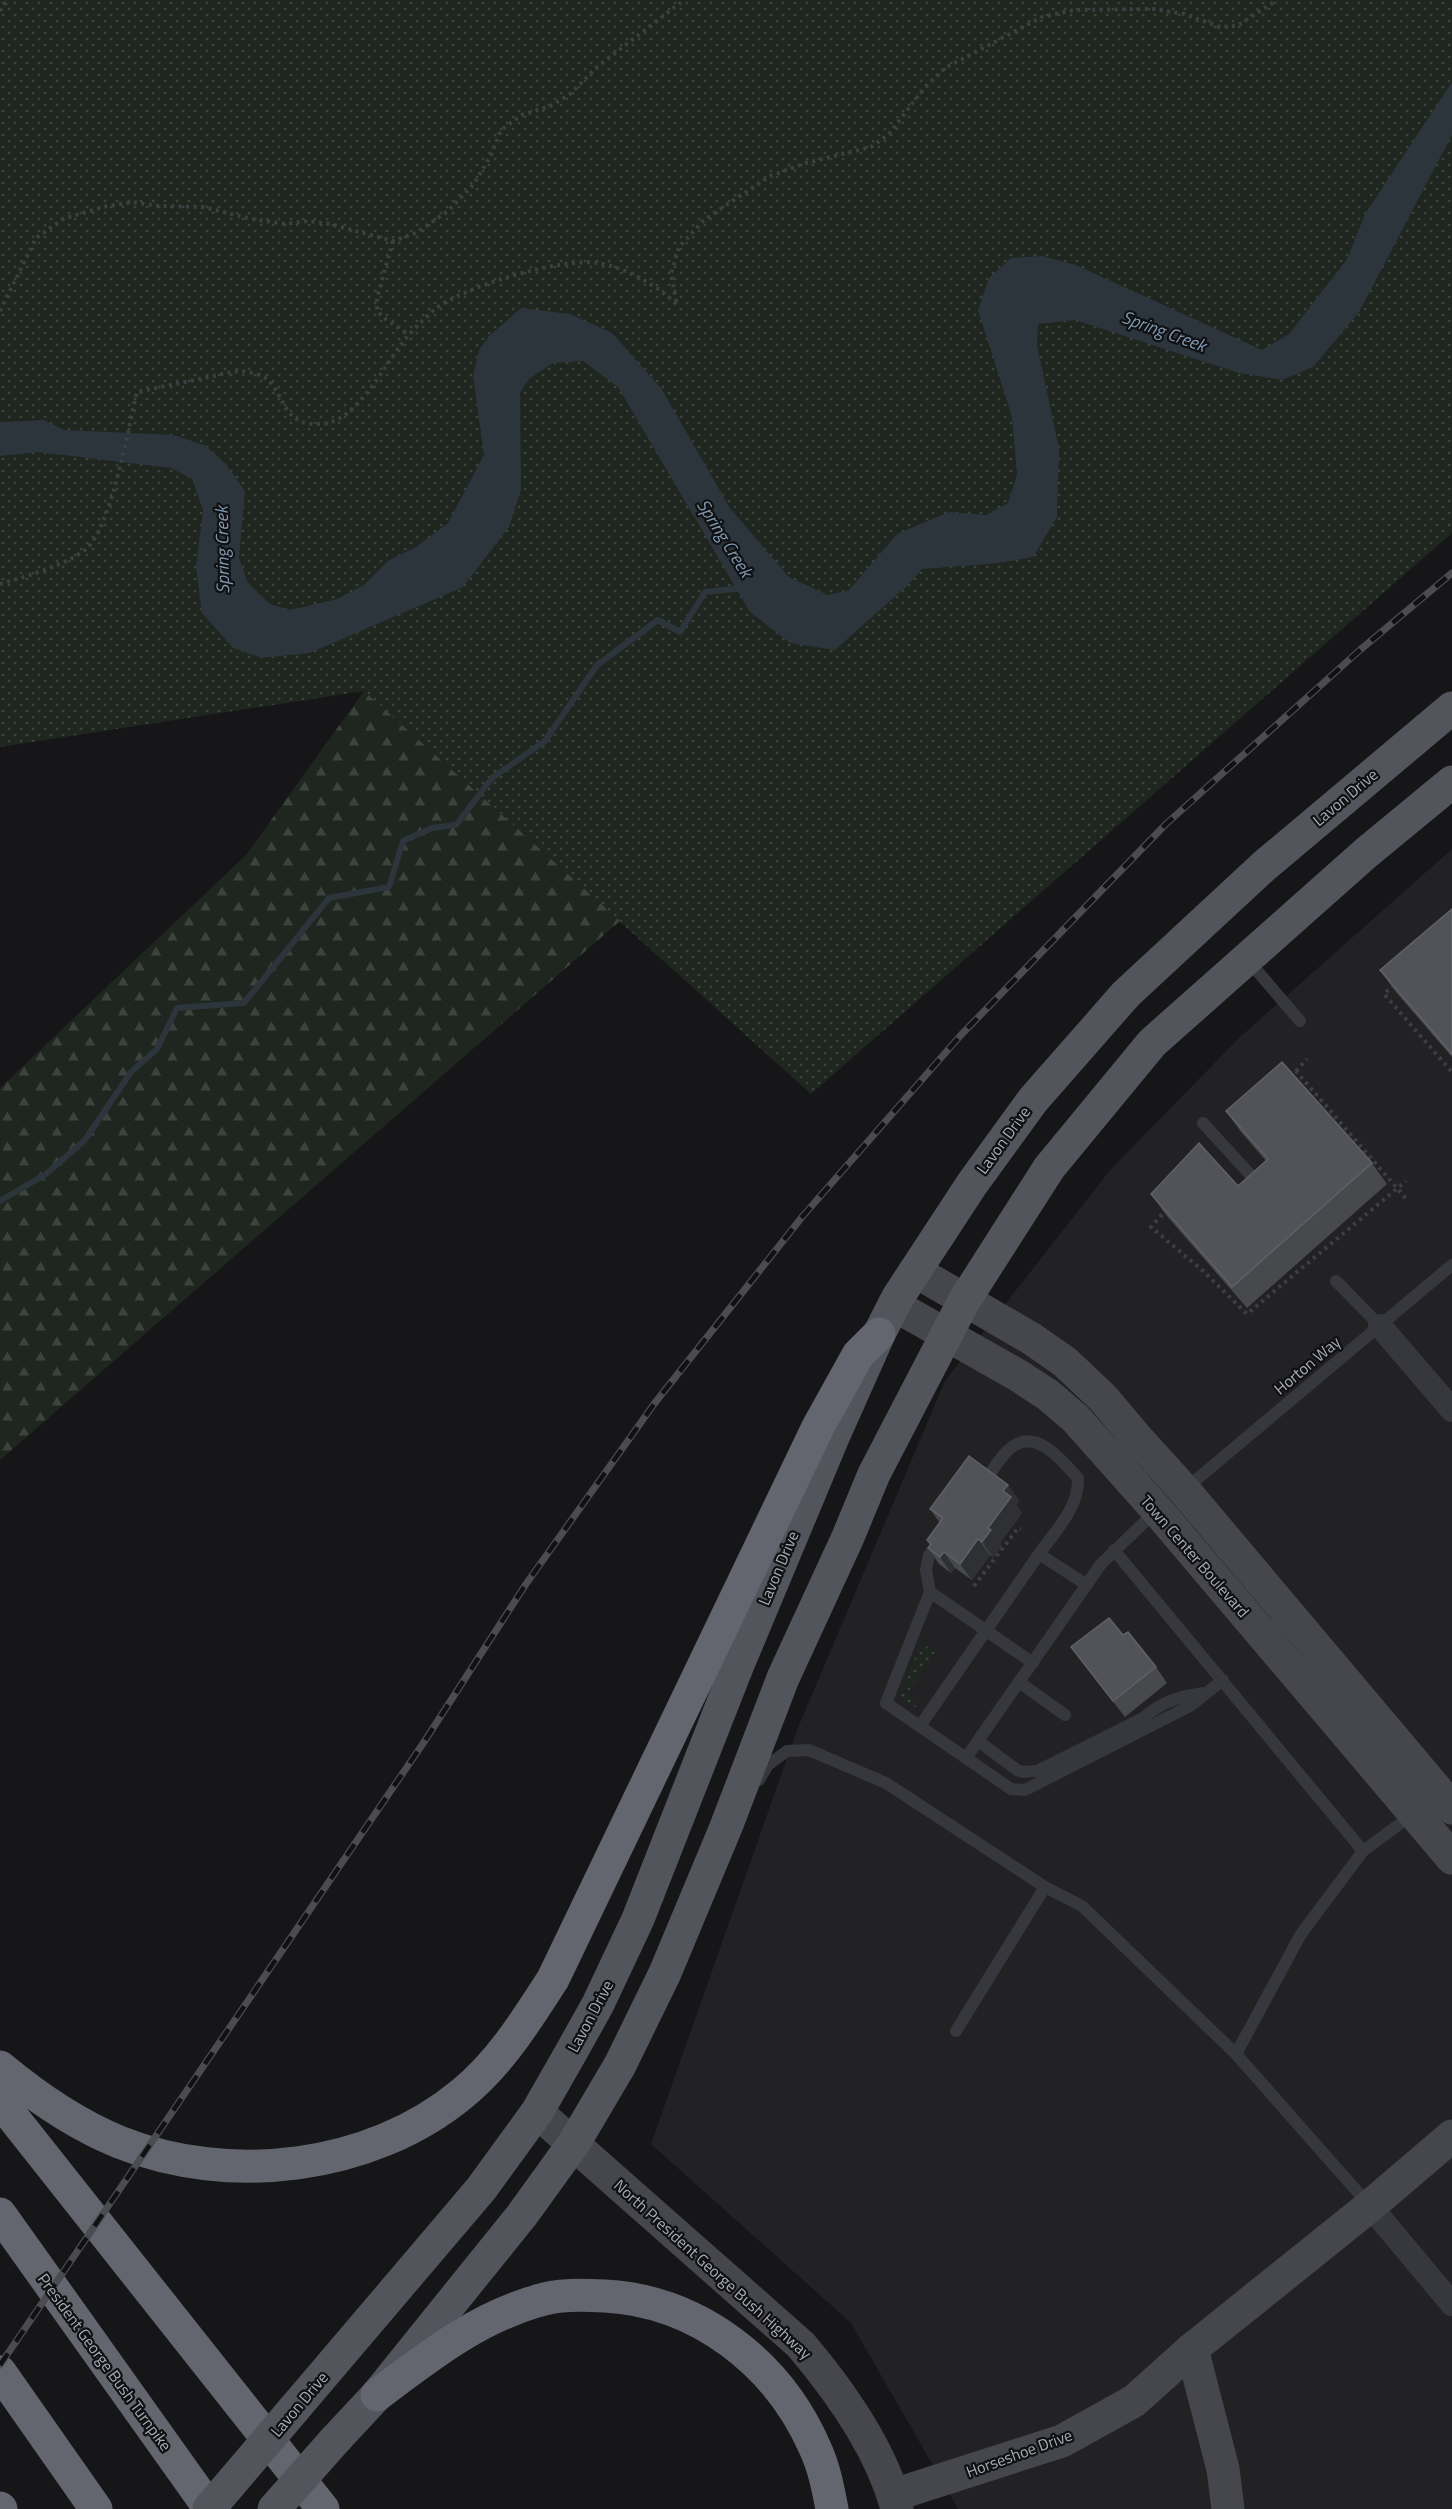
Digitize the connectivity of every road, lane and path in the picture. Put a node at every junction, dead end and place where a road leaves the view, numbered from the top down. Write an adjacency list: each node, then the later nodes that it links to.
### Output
1 (8, 0): 4 (path)
2 (684, 0): 5 (path)
3 (1277, 0): 7 (path)
4 (0, 11)
5 (393, 241): 6 (path); 7 (path)
6 (0, 311)
7 (409, 334): 8 (path)
8 (0, 584)
9 (1452, 708): 25 (main road, Lavon Drive)
10 (1452, 782): 11 (main road)
11 (1246, 958): 13 (lane); 27 (main road)
12 (1401, 980): 16 (path)
13 (1300, 1021)
14 (1307, 1059): 15 (path)
15 (1296, 1071): 17 (path); 21 (path)
16 (1452, 1072)
17 (1288, 1080)
18 (1203, 1123): 19 (lane)
19 (1256, 1181)
20 (1406, 1181): 21 (path)
21 (1397, 1188): 22 (path); 23 (path)
22 (1408, 1201)
23 (1173, 1203)
24 (1452, 1265): 29 (lane, Horton Way)
25 (915, 1271): 27 (street, Town Center Boulevard); 28 (main road, Lavon Drive)
26 (1336, 1281): 29 (lane)
27 (964, 1301): 30 (main road); 34 (street, Town Center Boulevard)
28 (894, 1305): 30 (street, Town Center Boulevard); 31 (main road, Lavon Drive)
29 (1380, 1326): 32 (street); 34 (lane, Horton Way)
30 (946, 1333): 34 (street, Town Center Boulevard); 55 (main road)
31 (879, 1334): 59 (highway); 61 (main road, Lavon Drive)
32 (1452, 1410)
33 (977, 1492): 38 (lane)
34 (1171, 1500): 37 (lane, Horton Way); 51 (street, Town Center Boulevard); 52 (street, Town Center Boulevard)
35 (950, 1528): 41 (lane)
36 (1021, 1529): 40 (path)
37 (1114, 1550): 39 (lane, Horton Way); 44 (lane)
38 (1039, 1554): 39 (lane); 42 (lane)
39 (1087, 1585): 43 (lane, Horton Way)
40 (974, 1586)
41 (930, 1592): 42 (lane); 48 (lane)
42 (986, 1631): 43 (lane); 48 (lane)
43 (1033, 1663): 45 (lane, Horton Way)
44 (1223, 1680): 46 (lane); 53 (lane)
45 (1019, 1682): 47 (lane); 49 (lane, Horton Way)
46 (1204, 1693): 49 (lane); 50 (lane)
47 (1065, 1715)
48 (920, 1726): 50 (lane)
49 (978, 1741): 50 (lane, Horton Way)
50 (966, 1758)
51 (1452, 1808)
52 (1414, 1813): 53 (lane); 54 (street, Town Center Boulevard)
53 (1363, 1851): 58 (lane)
54 (1452, 1858)
55 (710, 1866): 56 (lane); 63 (main road)
56 (1045, 1887): 57 (lane); 58 (lane)
57 (956, 2031)
58 (1236, 2054): 64 (lane)
59 (0, 2067)
60 (0, 2101): 74 (highway)
61 (537, 2112): 63 (street, North President George Bush Highway); 72 (main road, Lavon Drive, bridge)
62 (1452, 2136): 64 (street, Horseshoe Drive)
63 (574, 2143): 69 (main road); 70 (street, North President George Bush Highway)
64 (1370, 2206): 66 (street); 67 (street, Horseshoe Drive)
65 (0, 2214): 72 (highway, President George Bush Turnpike)
66 (1452, 2304)
67 (1192, 2349): 70 (street, Horseshoe Drive); 76 (street)
68 (0, 2372): 71 (highway)
69 (377, 2395): 73 (main road, bridge); 75 (highway)
70 (895, 2502)
71 (96, 2509)
72 (210, 2509)
73 (274, 2509)
74 (323, 2509)
75 (832, 2509)
76 (1228, 2509)

